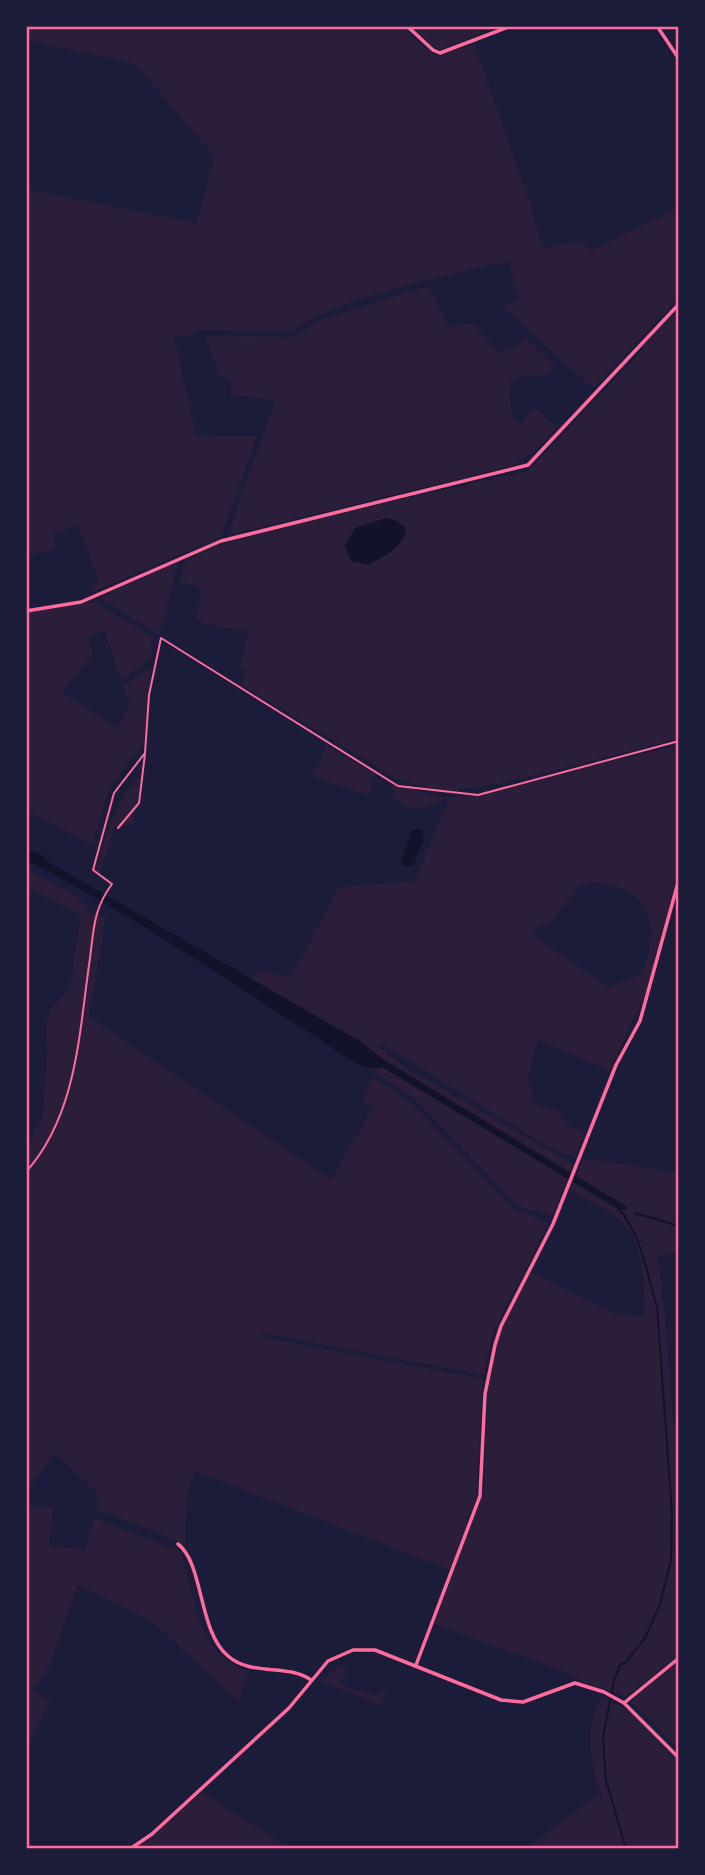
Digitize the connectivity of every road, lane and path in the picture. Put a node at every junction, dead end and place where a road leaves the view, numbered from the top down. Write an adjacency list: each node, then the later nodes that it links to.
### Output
1 (407, 26): 2 (street)
2 (511, 26)
3 (656, 26): 4 (street)
4 (679, 59)
5 (679, 304): 6 (street)
6 (26, 611)
7 (679, 741): 8 (path)
8 (145, 753): 9 (path); 11 (path)
9 (118, 828)
10 (679, 879): 14 (street)
11 (26, 1172)
12 (178, 1544): 15 (street)
13 (679, 1658): 16 (street)
14 (416, 1665): 15 (street); 16 (street)
15 (311, 1679): 18 (street)
16 (624, 1703): 17 (street)
17 (679, 1758)
18 (130, 1849)

